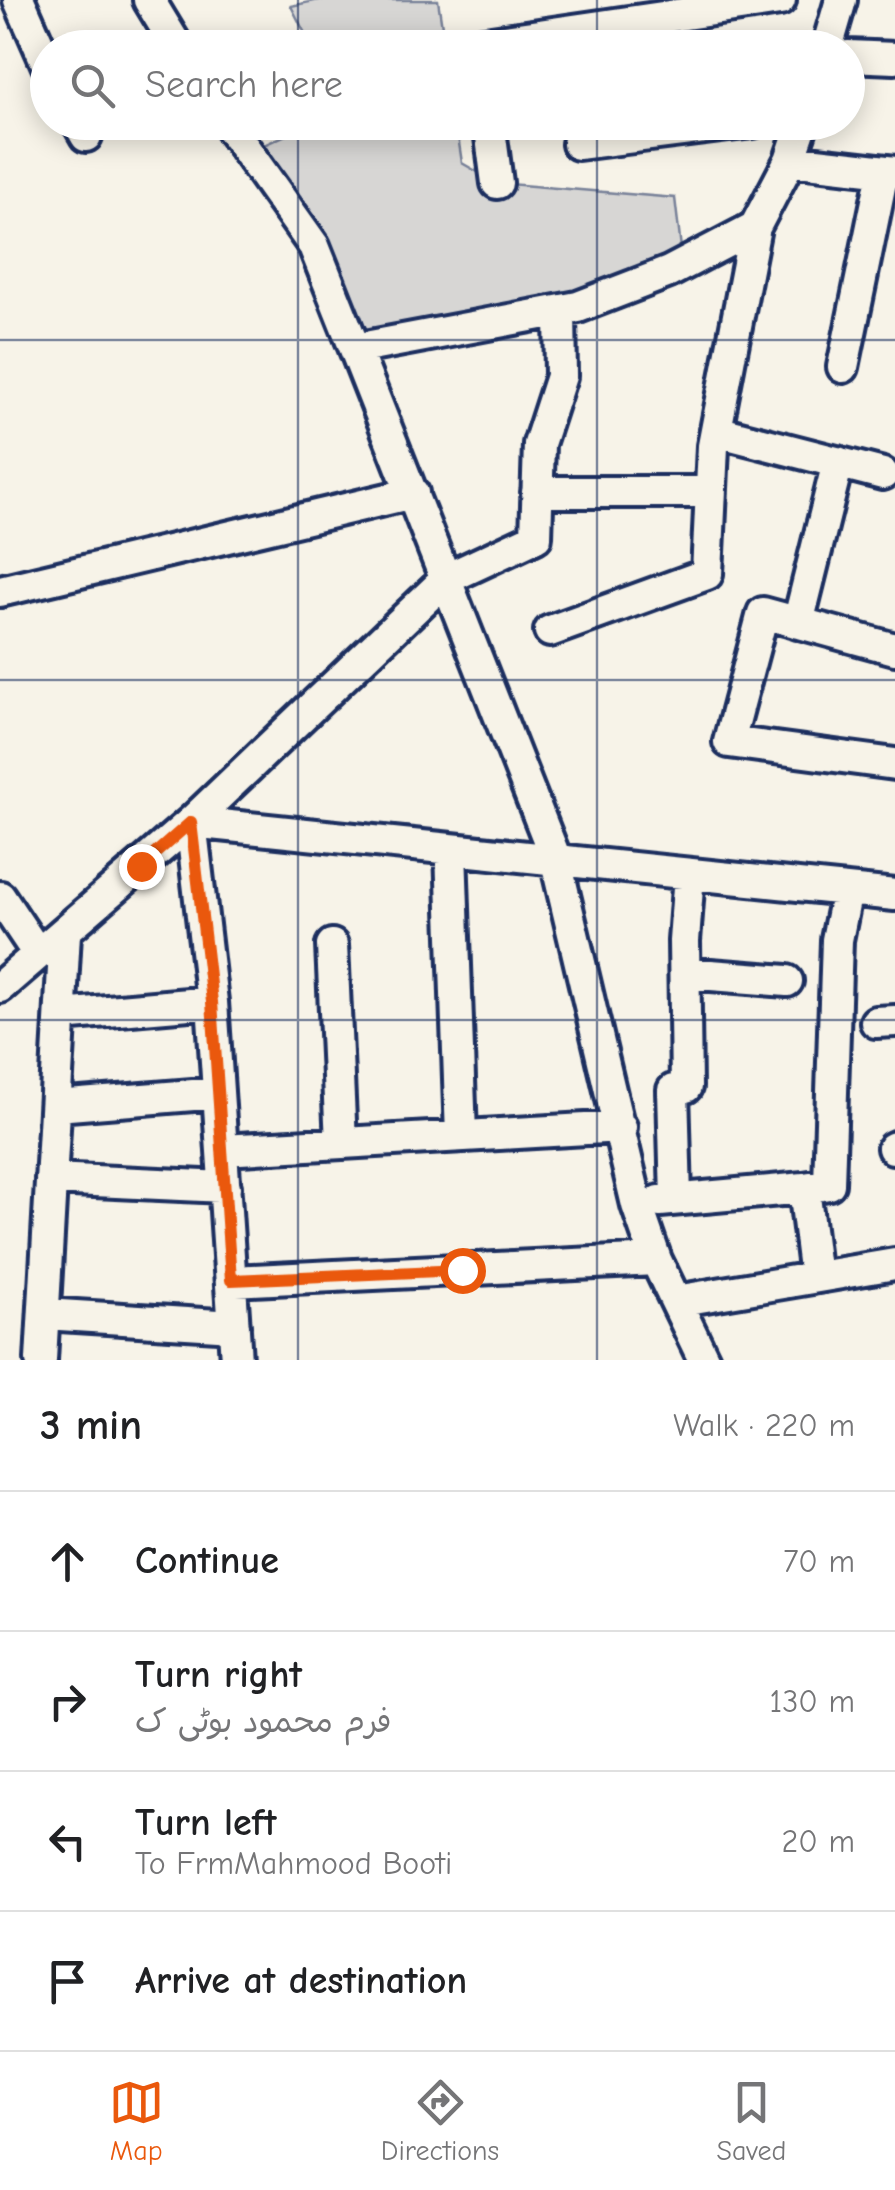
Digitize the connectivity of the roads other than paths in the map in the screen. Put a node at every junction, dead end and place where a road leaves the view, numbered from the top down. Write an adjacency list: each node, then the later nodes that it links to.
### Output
1 (19, 0): 7 (street)
2 (150, 0): 8 (street)
3 (780, 0): 5 (street)
4 (841, 0): 10 (street)
5 (724, 4): 6 (street)
6 (604, 13): 9 (street)
7 (32, 30)
8 (168, 30)
9 (539, 30)
10 (832, 30)
11 (865, 57): 12 (street)
12 (895, 58)
13 (239, 140): 23 (street)
14 (491, 140): 20 (street)
15 (610, 140): 17 (street)
16 (797, 140): 18 (street)
17 (578, 144)
18 (790, 160): 19 (street); 21 (street)
19 (889, 172): 24 (street)
20 (497, 182)
21 (755, 226): 22 (street); 25 (street)
22 (560, 311): 23 (street); 28 (street)
23 (355, 350): 30 (street)
24 (843, 367)
25 (716, 431): 26 (street); 29 (street)
26 (838, 462): 27 (street); 33 (street)
27 (884, 474)
28 (537, 492): 29 (street); 31 (street)
29 (709, 492): 34 (street)
30 (413, 493): 31 (street); 32 (street)
31 (446, 579): 37 (street); 39 (street)
32 (0, 592)
33 (798, 623): 35 (street); 36 (street)
34 (550, 631)
35 (895, 649)
36 (895, 764)
37 (191, 822): 38 (street); 44 (street); 50 (street)
38 (452, 851): 39 (street); 55 (street)
39 (555, 857): 40 (street); 54 (street)
40 (689, 874): 41 (street); 47 (street)
41 (847, 890): 42 (street); 60 (street)
42 (895, 895)
43 (0, 897): 46 (street)
44 (65, 933): 46 (street); 51 (street)
45 (332, 945): 56 (street)
46 (38, 954): 49 (street)
47 (685, 974): 48 (street); 61 (street)
48 (787, 980)
49 (0, 987)
50 (212, 1002): 51 (street); 52 (street)
51 (60, 1015): 53 (street)
52 (218, 1093): 53 (street); 57 (street)
53 (56, 1106): 58 (street)
54 (621, 1126): 55 (street); 62 (street)
55 (460, 1136): 56 (street)
56 (341, 1143): 57 (street)
57 (222, 1150): 59 (street)
58 (52, 1178): 59 (street); 68 (street)
59 (225, 1187): 66 (street)
60 (804, 1188): 61 (street); 65 (street)
61 (676, 1199): 62 (street)
62 (637, 1204): 63 (street)
63 (656, 1260): 66 (street); 67 (street)
64 (895, 1264): 65 (street)
65 (815, 1277): 67 (street)
66 (231, 1280): 69 (street)
67 (676, 1300): 72 (street)
68 (44, 1314): 69 (street); 70 (street)
69 (234, 1326): 71 (street)
70 (42, 1360)
71 (236, 1360)
72 (704, 1360)

